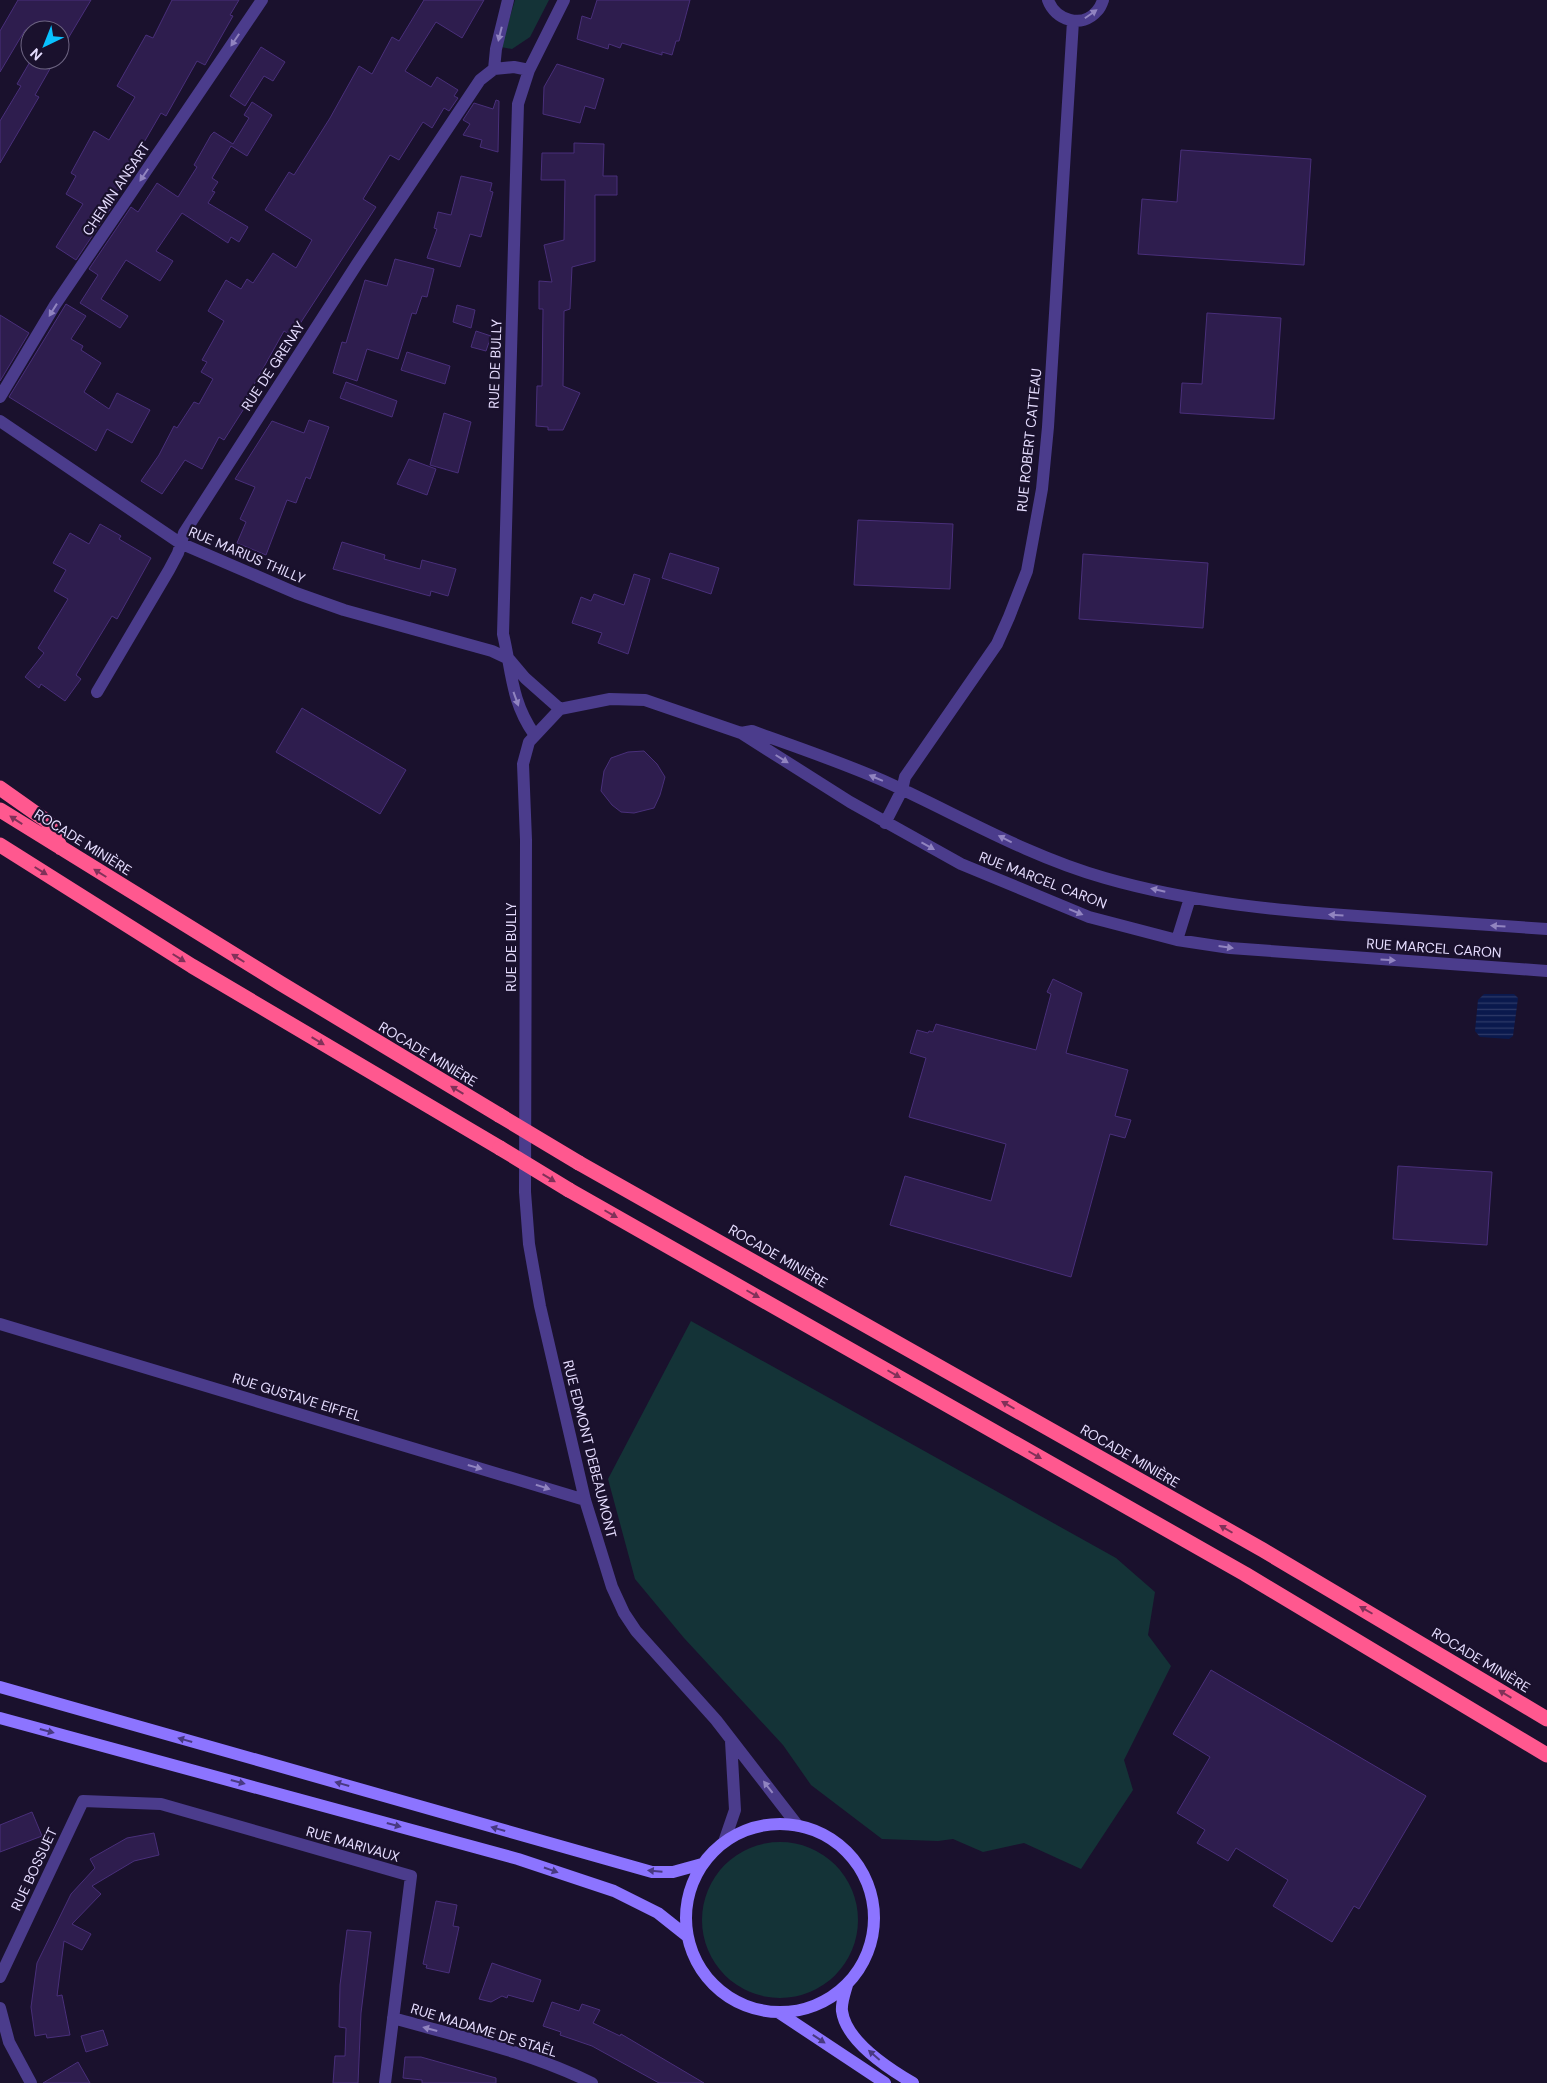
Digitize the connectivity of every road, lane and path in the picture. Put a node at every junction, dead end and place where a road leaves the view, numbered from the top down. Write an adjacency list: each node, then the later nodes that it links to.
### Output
1 (262, 0): 9 (street, CHEMIN ANSART, one-way to 9)
2 (508, 0): 7 (street, one-way to 7)
3 (564, 0): 8 (street, RUE DE BULLY)
4 (1048, 0): 6 (street)
5 (1104, 0): 6 (street, one-way to 5)
6 (1073, 21): 18 (street, RUE ROBERT CATTEAU)
7 (494, 69): 8 (street); 11 (street, RUE DE GRENAY)
8 (529, 70): 12 (street, RUE DE BULLY)
9 (0, 397)
10 (0, 421): 11 (street, RUE MARIUS THILLY)
11 (180, 543): 12 (street, RUE MARIUS THILLY); 13 (street, RUE DE GRENAY)
12 (509, 659): 14 (street, RUE DE BULLY); 16 (street, RUE DE BULLY, one-way to 16)
13 (97, 692)
14 (560, 709): 15 (street, RUE MARCEL CARON); 16 (street)
15 (740, 733): 18 (street, RUE MARCEL CARON, one-way to 15); 20 (street, RUE MARCEL CARON, one-way to 20)
16 (534, 734): 27 (street, RUE DE BULLY)
17 (0, 788): 22 (highway)
18 (902, 790): 20 (street, RUE ROBERT CATTEAU); 23 (street, RUE MARCEL CARON, one-way to 18)
19 (0, 810): 22 (highway, ROCADE MINIÈRE, one-way to 19)
20 (885, 823): 25 (street, RUE MARCEL CARON, one-way to 25)
21 (0, 845): 34 (highway, one-way to 34, bridge)
22 (62, 849): 32 (highway, ROCADE MINIÈRE, one-way to 22, bridge)
23 (1190, 898): 24 (street, RUE MARCEL CARON, one-way to 23); 25 (street)
24 (1547, 929)
25 (1178, 940): 26 (street, RUE MARCEL CARON, one-way to 26)
26 (1547, 971)
27 (529, 1244): 29 (street, RUE EDMONT DEBEAUMONT)
28 (0, 1324): 29 (street, RUE GUSTAVE EIFFEL, one-way to 29)
29 (584, 1500): 33 (street, RUE EDMONT DEBEAUMONT)
30 (0, 1687): 38 (main road, one-way to 30)
31 (0, 1718): 39 (main road, one-way to 39)
32 (1547, 1719)
33 (731, 1741): 36 (street, RUE EDMONT DEBEAUMONT, one-way to 33); 37 (street)
34 (1547, 1755)
35 (83, 1801): 40 (street, RUE BOSSUET); 44 (street, RUE MARIVAUX)
36 (798, 1826): 37 (main road); 41 (main road)
37 (724, 1842): 38 (main road)
38 (702, 1864): 39 (main road)
39 (688, 1936): 43 (main road)
40 (0, 1976)
41 (847, 1984): 43 (main road); 49 (main road, one-way to 41)
42 (0, 2008): 45 (street)
43 (778, 2012): 48 (main road, one-way to 48)
44 (393, 2018): 46 (street, RUE MARIVAUX); 47 (street, RUE MADAME DE STAËL, one-way to 44)
45 (31, 2083)
46 (385, 2083)
47 (592, 2083)
48 (885, 2083)
49 (913, 2083)

